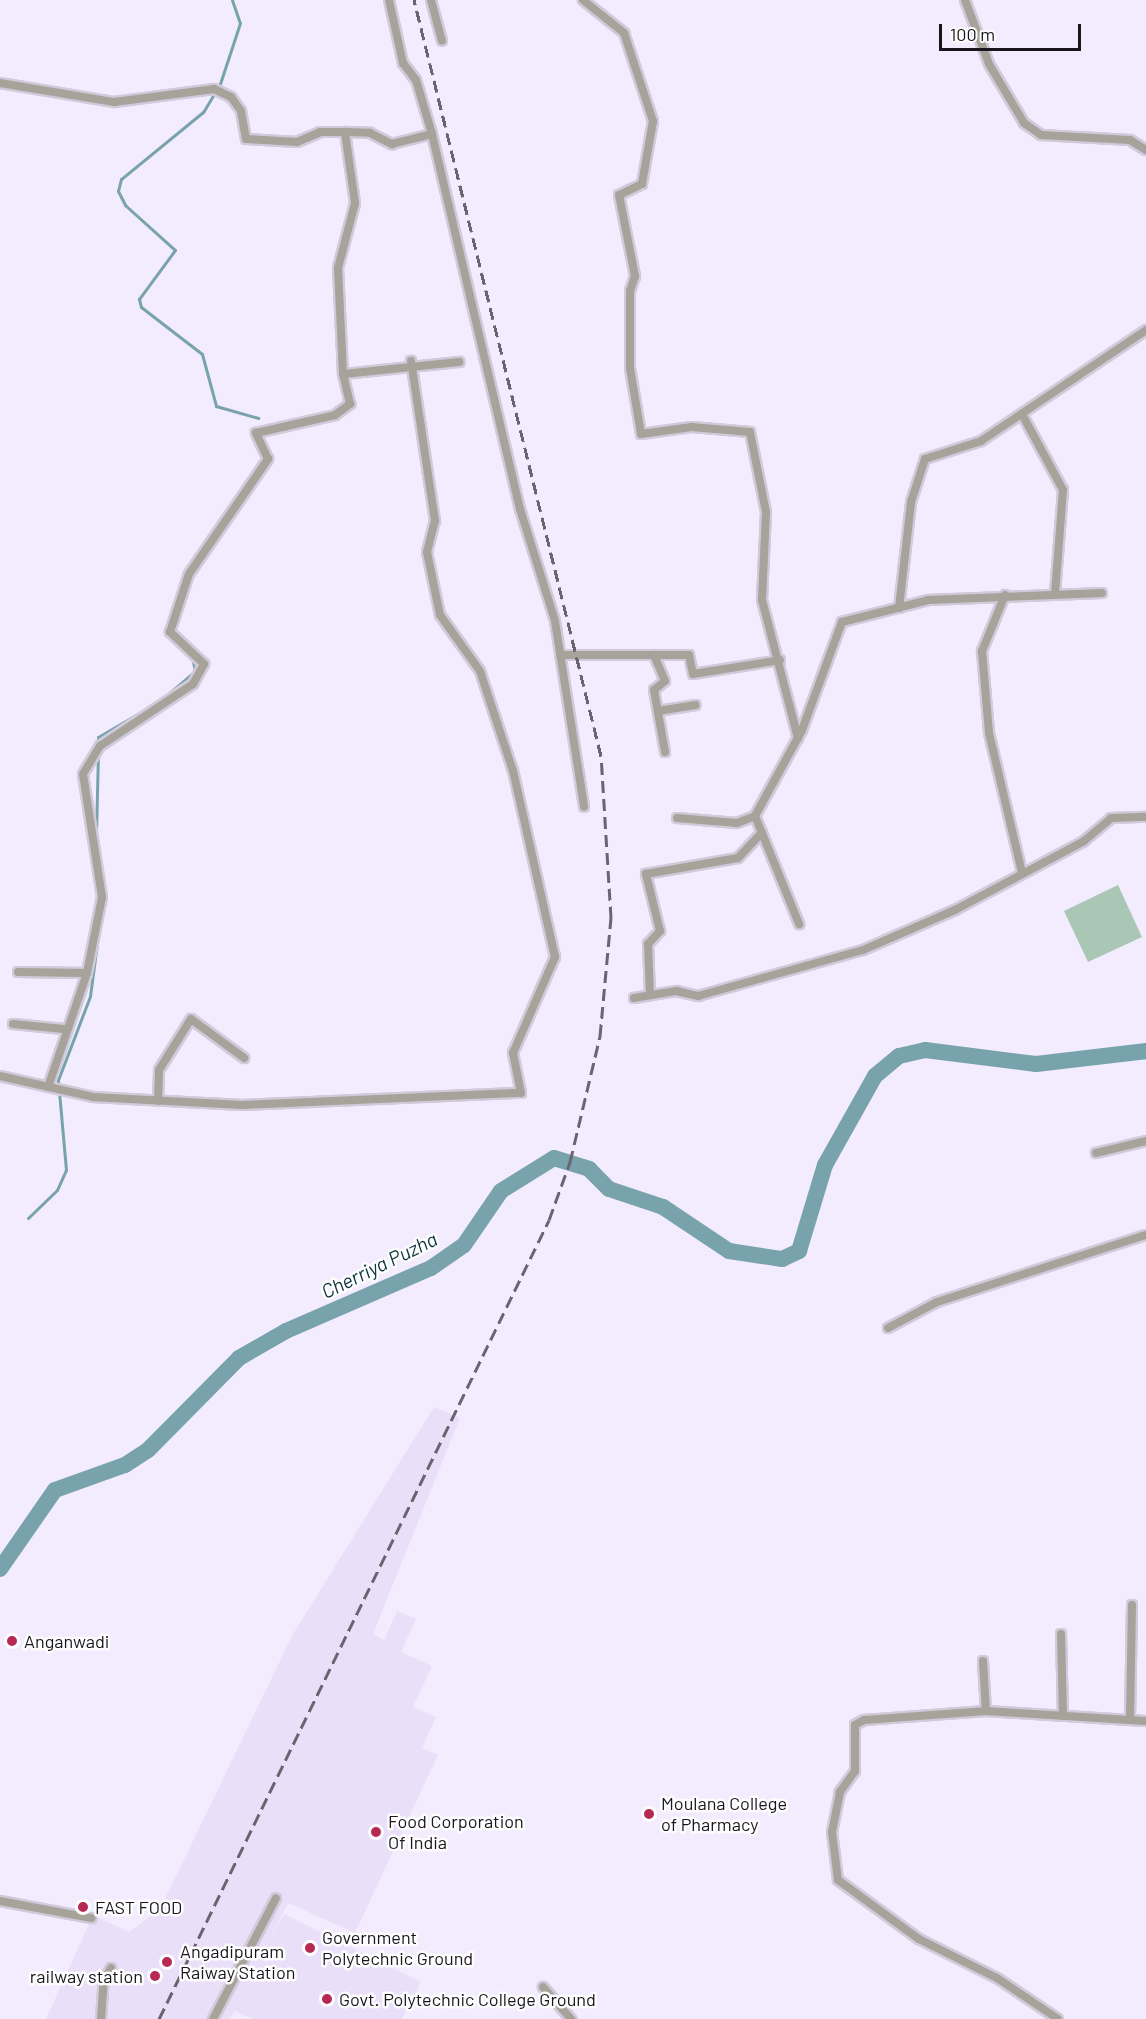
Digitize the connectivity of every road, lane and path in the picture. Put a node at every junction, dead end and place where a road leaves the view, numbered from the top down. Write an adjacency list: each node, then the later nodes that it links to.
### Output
1 (389, 0): 8 (street)
2 (430, 0): 5 (street)
3 (583, 0): 21 (street)
4 (965, 0): 9 (street)
5 (442, 41)
6 (0, 83): 7 (street)
7 (345, 132): 8 (street); 13 (street)
8 (432, 134): 19 (street)
9 (1146, 150)
10 (1146, 330): 14 (street)
11 (459, 362): 12 (street)
12 (412, 365): 13 (street); 42 (street)
13 (343, 374): 34 (street)
14 (1023, 416): 16 (street); 18 (street)
15 (1102, 592): 16 (street)
16 (1055, 594): 17 (street)
17 (1005, 595): 18 (street); 31 (street)
18 (899, 608): 24 (street)
19 (560, 655): 20 (street); 26 (street)
20 (654, 655): 21 (street); 23 (street)
21 (780, 660): 24 (street)
22 (696, 705): 23 (street)
23 (658, 711): 25 (street)
24 (798, 738): 27 (street)
25 (665, 752)
26 (584, 807)
27 (755, 816): 29 (street); 30 (street)
28 (1146, 817): 31 (street)
29 (677, 818)
30 (762, 832): 32 (street); 35 (street)
31 (1022, 873): 35 (street)
32 (799, 924)
33 (18, 972): 34 (street)
34 (87, 973): 38 (street)
35 (650, 995): 36 (street)
36 (634, 998)
37 (13, 1024): 38 (street)
38 (64, 1029): 41 (street)
39 (244, 1058): 42 (street)
40 (0, 1076): 41 (street)
41 (48, 1088): 42 (street)
42 (158, 1101)
43 (1146, 1141): 44 (street)
44 (1096, 1153)
45 (1146, 1235): 46 (street)
46 (888, 1328)
47 (1132, 1605): 52 (street)
48 (1061, 1634): 51 (street)
49 (983, 1661): 50 (street)
50 (986, 1711): 51 (street); 62 (street)
51 (1063, 1716): 52 (street)
52 (1130, 1720): 53 (street)
53 (1146, 1721)
54 (276, 1898): 60 (street)
55 (0, 1901): 56 (street)
56 (91, 1918)
57 (111, 1968): 59 (street)
58 (543, 1987): 61 (street)
59 (101, 2019)
60 (213, 2019)
61 (571, 2019)
62 (1058, 2019)

